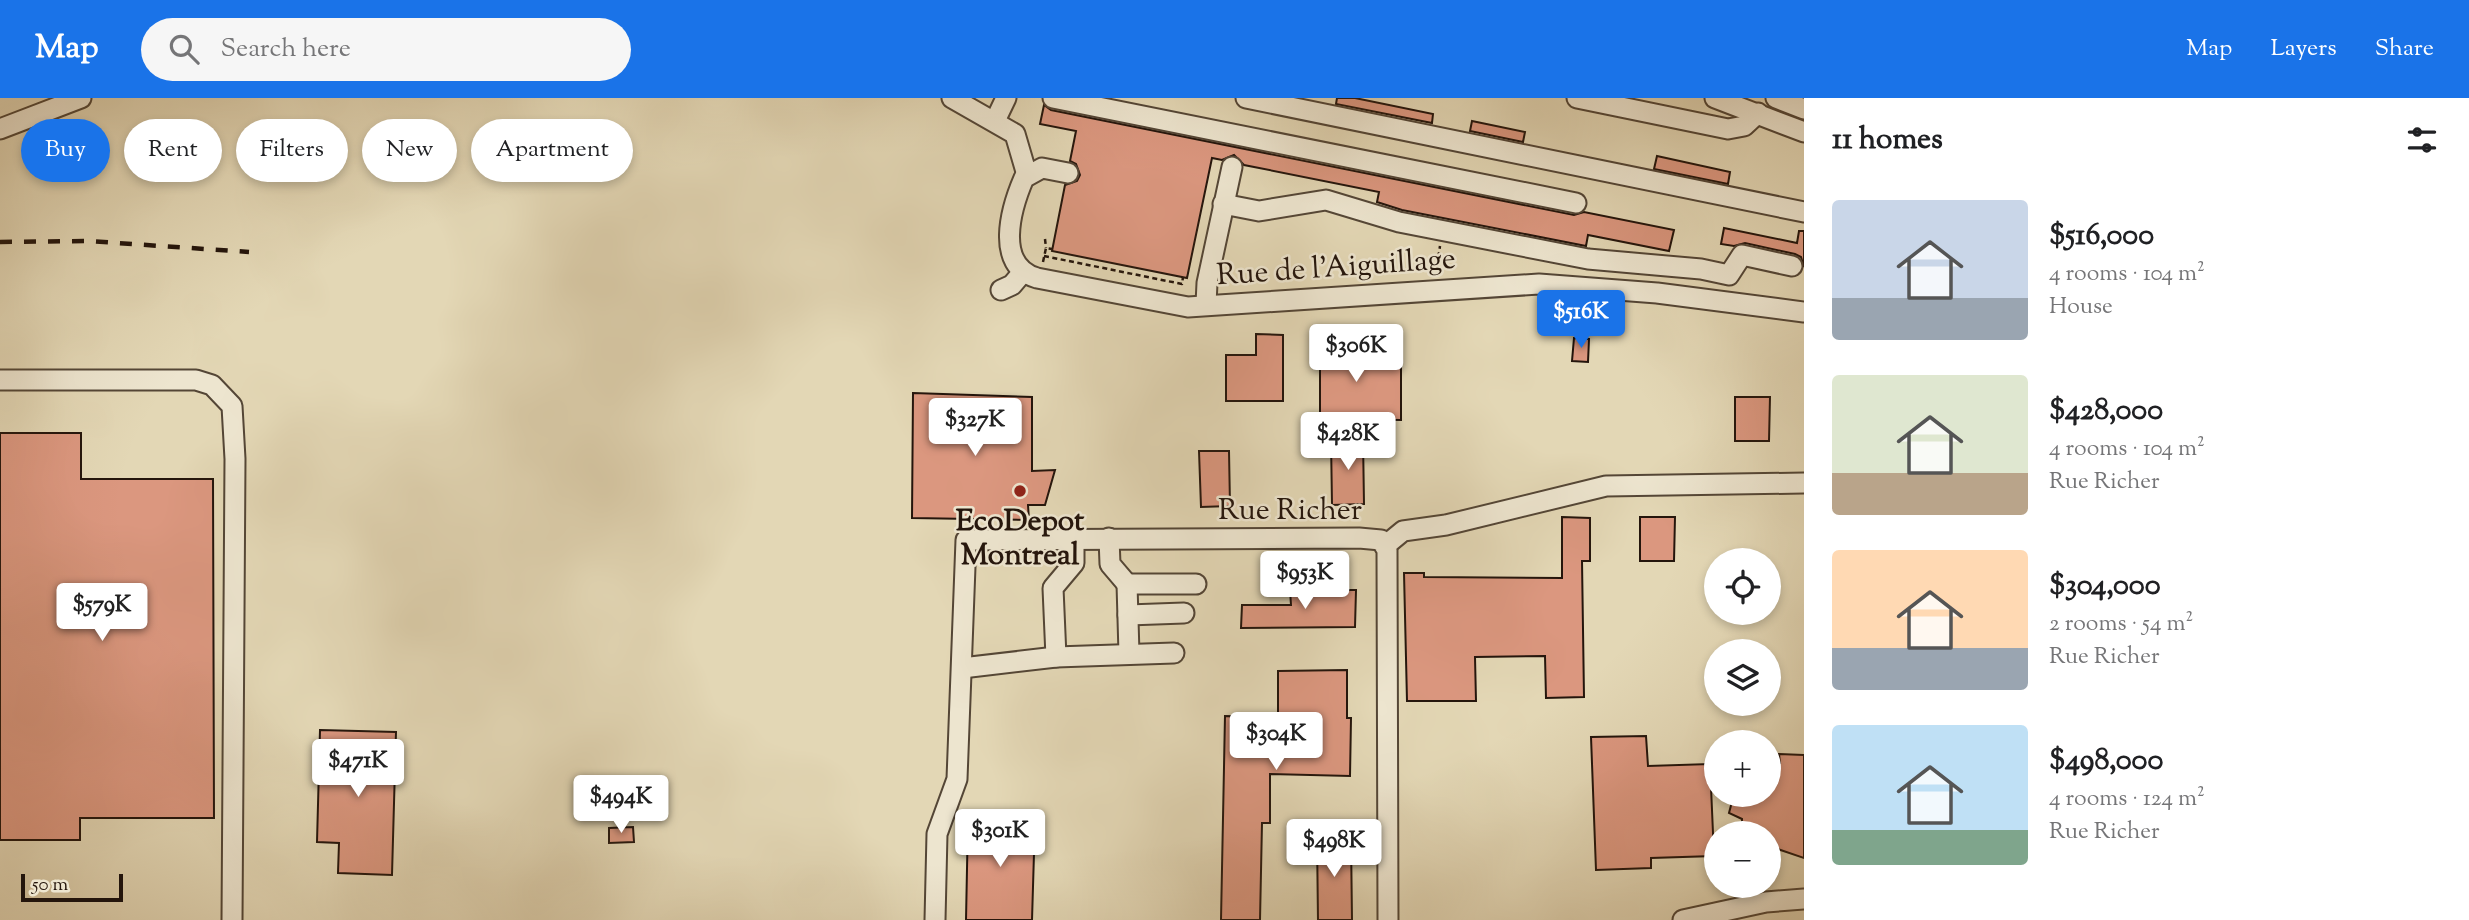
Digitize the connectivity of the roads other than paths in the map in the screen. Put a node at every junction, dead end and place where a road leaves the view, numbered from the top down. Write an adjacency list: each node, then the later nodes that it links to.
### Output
1 (81, 98): 14 (street)
2 (952, 98): 13 (street)
3 (1006, 98): 13 (street)
4 (1053, 98): 19 (street)
5 (1247, 98): 21 (street)
6 (1577, 98): 12 (street)
7 (1648, 98): 12 (street)
8 (1715, 98): 11 (street)
9 (1776, 98): 10 (street)
10 (1804, 109)
11 (1758, 113): 12 (street); 15 (street)
12 (1671, 117)
13 (995, 121): 18 (street)
14 (0, 129)
15 (1804, 132)
16 (1232, 167): 20 (street)
17 (1068, 173): 18 (street)
18 (1027, 175): 23 (street)
19 (1576, 203)
20 (1223, 204): 24 (street); 27 (street)
21 (1804, 212)
22 (1792, 266): 24 (street)
23 (1032, 271): 25 (street); 27 (street, Rue de l'Aiguillage)
24 (1729, 275): 26 (street)
25 (1000, 290)
26 (1724, 301): 27 (street, Rue de l'Aiguillage); 28 (street, Rue de l'Aiguillage)
27 (1206, 304)
28 (1804, 312)
29 (0, 380): 43 (street)
30 (1804, 483): 33 (street)
31 (1074, 538): 32 (street, Rue Richer); 40 (street); 41 (street, Rue Richer)
32 (1109, 538): 33 (street, Rue Richer); 34 (street)
33 (1386, 545): 45 (street, Rue Richer)
34 (1127, 584): 35 (street); 37 (street)
35 (1196, 584)
36 (1184, 613): 37 (street)
37 (1128, 615): 39 (street)
38 (1174, 653): 39 (street)
39 (1129, 654): 40 (street)
40 (1056, 657): 41 (street)
41 (962, 668): 44 (street)
42 (1804, 899): 46 (street)
43 (232, 920)
44 (935, 920)
45 (1388, 920)
46 (1684, 920)

